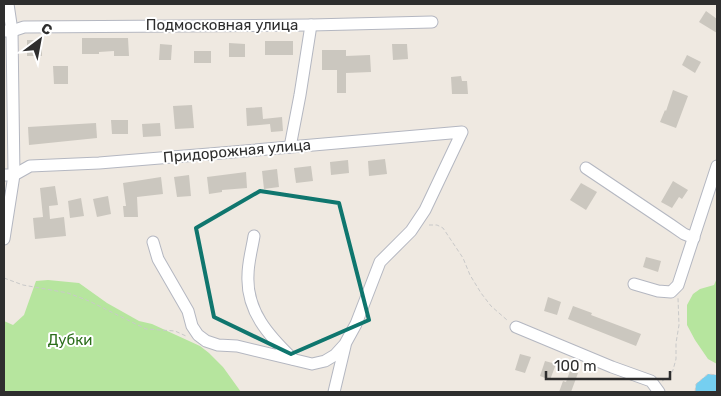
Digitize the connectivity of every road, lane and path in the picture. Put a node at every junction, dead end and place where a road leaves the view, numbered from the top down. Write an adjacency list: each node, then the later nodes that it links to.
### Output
1 (8, 4): 4 (street)
2 (432, 22): 3 (street, Подмосковная улица)
3 (311, 25): 4 (street, Подмосковная улица); 5 (street)
4 (8, 31): 8 (street)
5 (290, 147): 8 (street, Придорожная улица); 9 (street, Придорожная улица)
6 (717, 166): 11 (street)
7 (586, 168): 11 (street)
8 (9, 175): 12 (street)
9 (414, 227): 17 (path); 19 (street)
10 (254, 236): 20 (street)
11 (694, 238): 16 (street)
12 (4, 239)
13 (153, 242): 20 (street)
14 (4, 278): 18 (path)
15 (634, 284): 16 (street)
16 (678, 285): 22 (path)
17 (516, 327): 22 (street)
18 (188, 336)
19 (345, 344): 20 (street); 23 (street)
20 (293, 360)
21 (717, 375): 25 (path)
22 (651, 381): 24 (street)
23 (334, 392)
24 (659, 392)
25 (695, 392)

